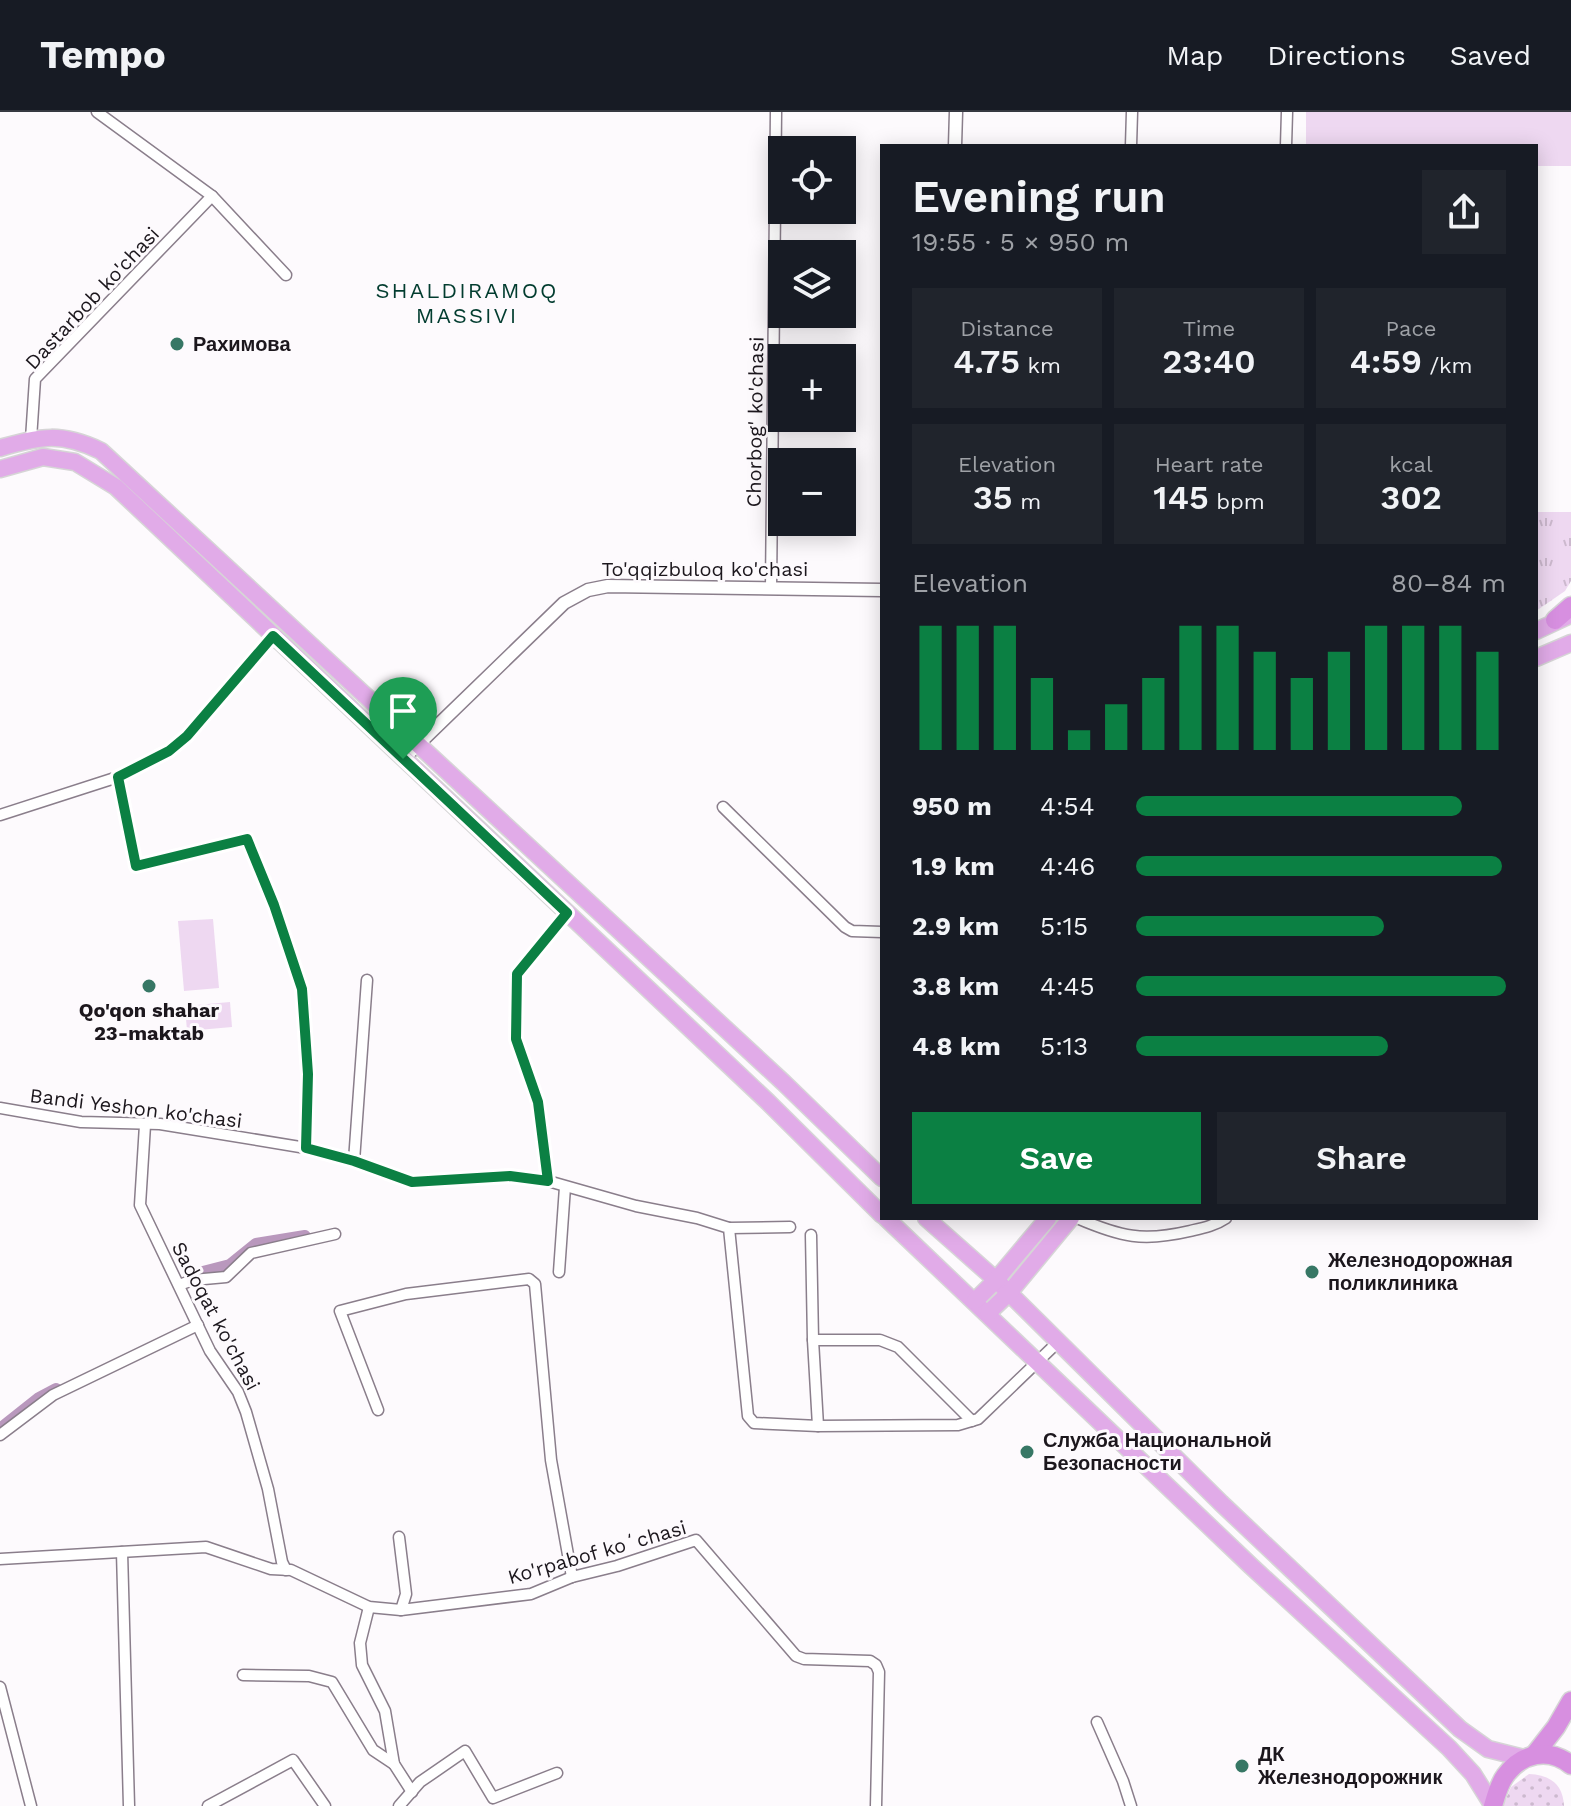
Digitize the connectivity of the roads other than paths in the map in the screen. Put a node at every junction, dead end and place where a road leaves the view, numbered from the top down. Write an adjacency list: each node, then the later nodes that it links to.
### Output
1 (97, 112): 9 (street)
2 (776, 112): 14 (street, Chorbog' ko'chasi)
3 (956, 112): 6 (street)
4 (1132, 112): 7 (street)
5 (1287, 112): 8 (street)
6 (955, 144)
7 (1131, 144)
8 (1286, 144)
9 (212, 196): 10 (street); 11 (street, Dastarbob ko'chasi)
10 (286, 275)
11 (31, 439): 12 (main road); 22 (main road)
12 (0, 448)
13 (0, 469): 19 (main road)
14 (771, 588): 15 (street, To'qqizbuloq ko'chasi); 22 (street, To'qqizbuloq ko'chasi)
15 (880, 590)
16 (1571, 606): 17 (highway)
17 (1563, 618): 18 (main road)
18 (1538, 630)
19 (273, 636): 23 (main road); 24 (street)
20 (1571, 643): 21 (main road)
21 (1538, 657)
22 (417, 745): 23 (street, To'qqizbuloq ko'chasi); 34 (main road)
23 (403, 759): 27 (main road)
24 (118, 777): 26 (street); 32 (street)
25 (723, 807): 28 (street)
26 (0, 815)
27 (567, 913): 35 (street); 37 (main road)
28 (880, 932)
29 (367, 980): 33 (street)
30 (0, 1108): 31 (street, Bandi Yeshon ko'chasi)
31 (145, 1125): 32 (street, Bandi Yeshon ko'chasi); 50 (street, Sadoqat ko'chasi)
32 (306, 1148): 33 (street, Bandi Yeshon ko'chasi)
33 (354, 1161): 35 (street, Bandi Yeshon ko'chasi)
34 (879, 1170)
35 (548, 1181): 36 (street, Bandi Yeshon ko'chasi)
36 (565, 1187): 45 (street, Bandi Yeshon ko'chasi); 48 (street)
37 (880, 1212)
38 (888, 1220): 52 (main road)
39 (928, 1220): 49 (main road)
40 (1046, 1220): 49 (main road)
41 (1072, 1220): 51 (main road)
42 (1079, 1220): 43 (street)
43 (1223, 1220)
44 (790, 1227): 45 (street, Bandi Yeshon ko'chasi)
45 (729, 1228): 60 (street)
46 (335, 1234): 50 (street)
47 (811, 1235): 55 (street)
48 (559, 1272)
49 (996, 1280): 51 (main road); 52 (main road)
50 (179, 1285): 54 (street, Sadoqat ko'chasi)
51 (1009, 1293): 53 (main road); 56 (main road)
52 (975, 1301): 53 (main road)
53 (988, 1313): 57 (main road)
54 (198, 1325): 61 (street); 65 (street, Sadoqat ko'chasi)
55 (813, 1340): 59 (street); 60 (street)
56 (1058, 1342): 57 (street); 73 (main road)
57 (1039, 1362): 59 (street); 85 (main road)
58 (378, 1410): 66 (street)
59 (972, 1421): 60 (street)
60 (818, 1426)
61 (0, 1435)
62 (399, 1537): 68 (street)
63 (122, 1552): 64 (street, Ko'rpabof koʻchasi); 65 (street, Ko'rpabof koʻchasi); 79 (street)
64 (0, 1559)
65 (286, 1570): 67 (street, Ko'rpabof koʻchasi)
66 (572, 1577): 68 (street, Ko'rpabof koʻchasi); 83 (street, Ko'rpabof koʻchasi)
67 (369, 1607): 68 (street, Ko'rpabof koʻchasi); 74 (street)
68 (401, 1610)
69 (243, 1675): 74 (street)
70 (0, 1687): 78 (street)
71 (1571, 1701): 73 (highway)
72 (1097, 1722): 84 (street)
73 (1529, 1756): 75 (highway); 85 (highway)
74 (394, 1764): 77 (street)
75 (1571, 1765)
76 (557, 1773): 77 (street)
77 (412, 1792): 82 (street)
78 (31, 1806)
79 (129, 1806)
80 (208, 1806): 81 (street)
81 (325, 1806)
82 (399, 1806)
83 (876, 1806)
84 (1131, 1806)
85 (1493, 1806)

